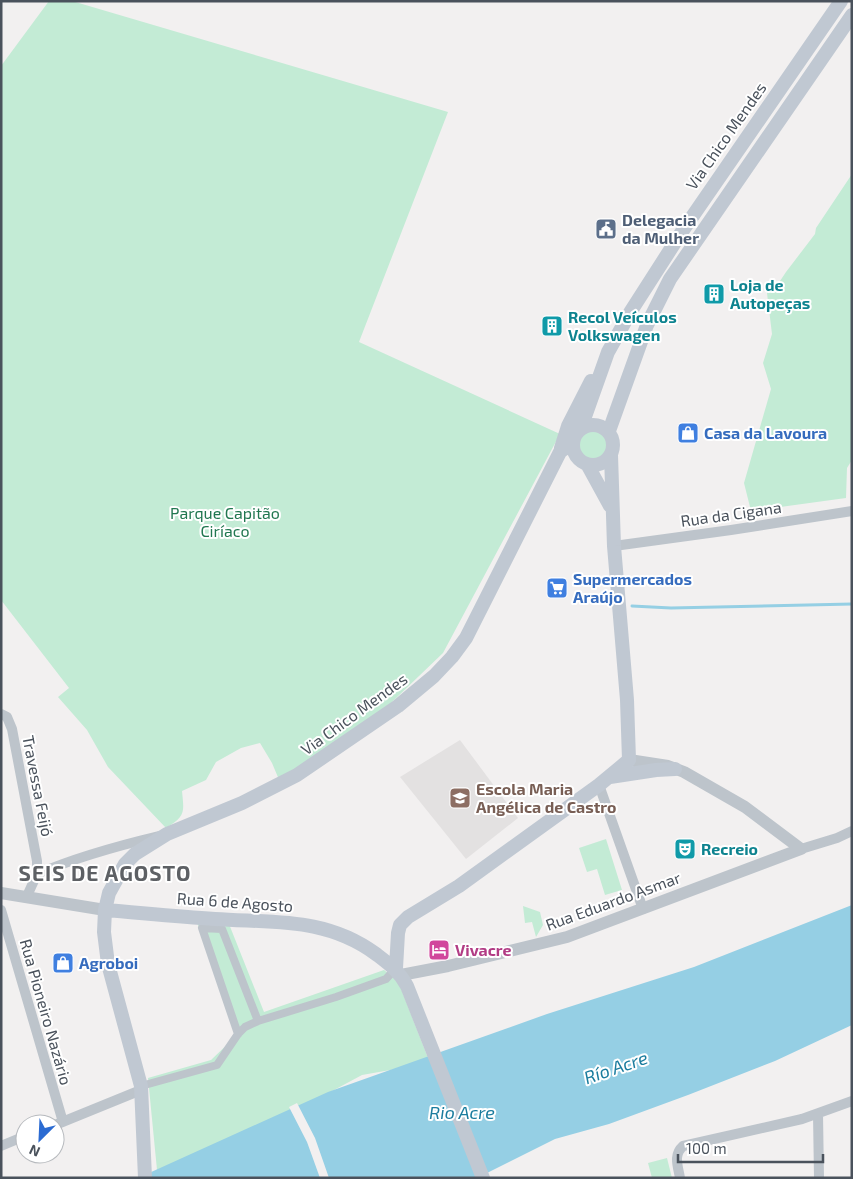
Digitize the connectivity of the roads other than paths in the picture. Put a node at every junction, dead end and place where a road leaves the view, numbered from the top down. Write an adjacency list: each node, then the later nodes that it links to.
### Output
1 (841, 1): 3 (main road, Via Chico Mendes)
2 (852, 15): 5 (main road, Via Chico Mendes)
3 (608, 352): 4 (main road, Via Chico Mendes); 7 (main road)
4 (581, 428): 5 (main road); 6 (main road)
5 (608, 431): 8 (main road)
6 (573, 442): 7 (main road, Via Chico Mendes); 9 (main road)
7 (560, 452): 10 (main road, Via Chico Mendes)
8 (611, 455): 9 (main road); 12 (main road)
9 (584, 463): 10 (main road); 12 (main road)
10 (552, 469): 19 (main road, Via Chico Mendes)
11 (852, 510): 13 (street, Rua da Cigana)
12 (612, 511): 13 (main road)
13 (614, 546): 15 (main road)
14 (1, 714): 21 (street, Travessa Feijó)
15 (630, 760): 16 (street); 17 (main road)
16 (676, 768): 17 (main road); 20 (street)
17 (604, 781): 24 (street); 27 (main road)
18 (852, 831): 20 (street)
19 (167, 834): 21 (street); 26 (main road, Via Chico Mendes)
20 (801, 849): 24 (street, Rua Eduardo Asmar)
21 (37, 874): 23 (street)
22 (1, 893): 23 (street, Rua 6 de Agosto)
23 (27, 896): 26 (street, Rua 6 de Agosto)
24 (644, 909): 27 (street, Rua Eduardo Asmar)
25 (1, 910): 32 (street, Rua Pioneiro Nazário)
26 (105, 910): 27 (main road, Rua 6 de Agosto); 30 (main road, Via Chico Mendes)
27 (401, 976): 28 (street); 38 (main road)
28 (258, 1021): 29 (street); 29 (street)
29 (238, 1034): 30 (street)
30 (141, 1091): 34 (street); 37 (main road, Via Chico Mendes)
31 (852, 1102): 33 (street)
32 (57, 1114)
33 (818, 1114): 39 (street); 40 (street)
34 (65, 1121)
35 (15, 1140): 36 (street)
36 (1, 1146)
37 (145, 1178)
38 (483, 1178)
39 (680, 1178)
40 (819, 1178)

